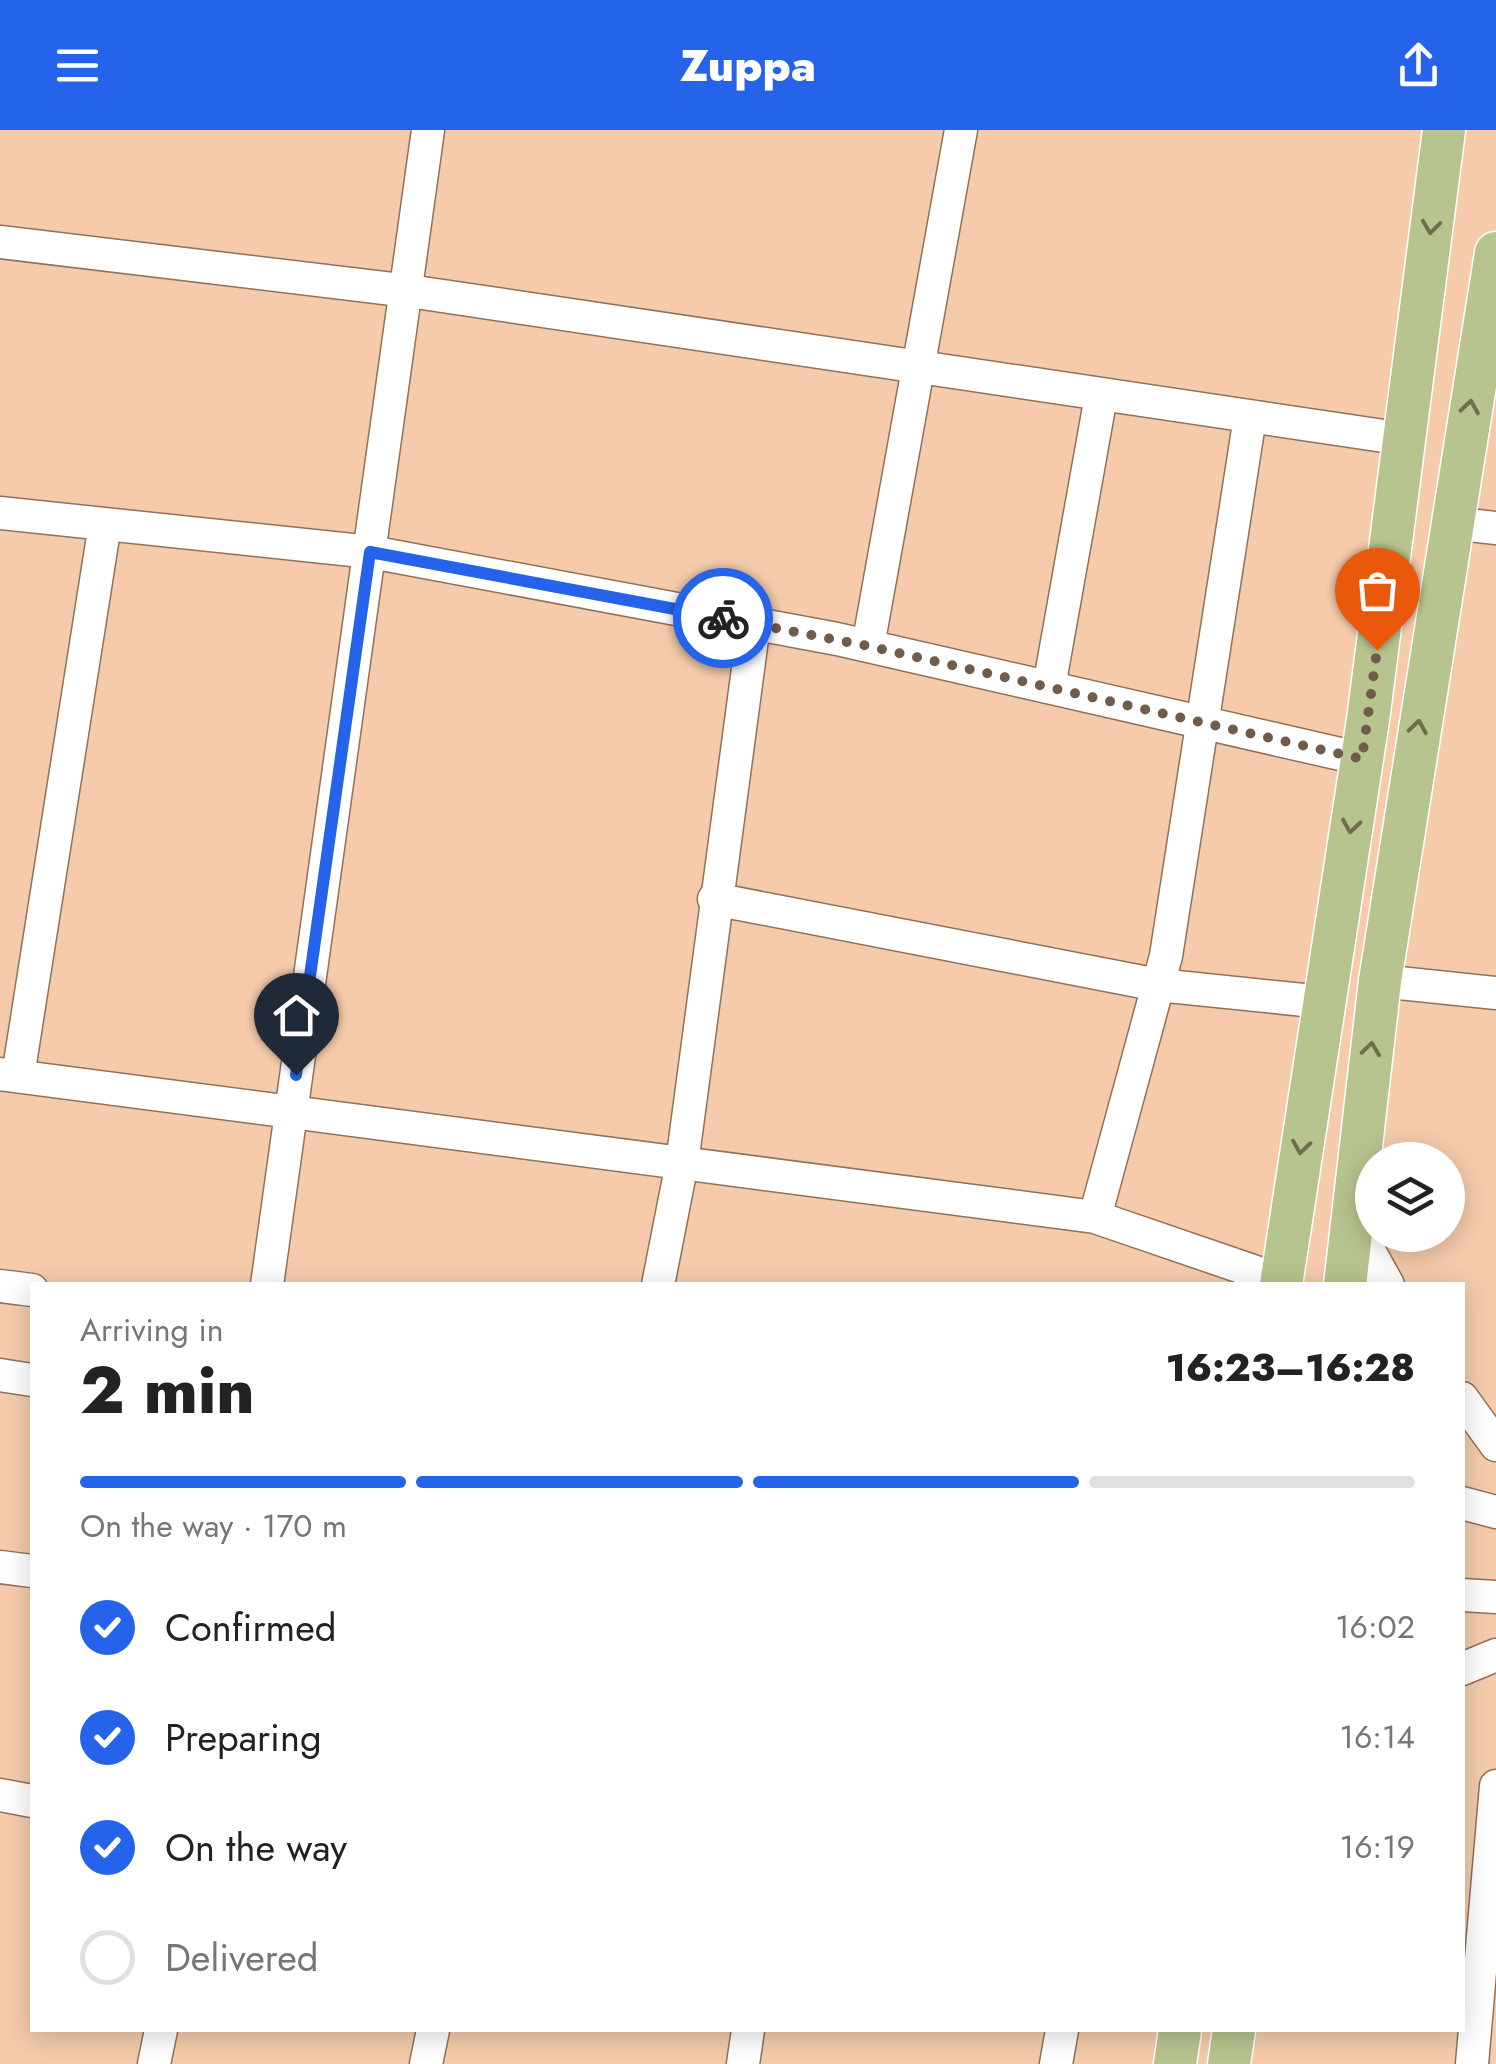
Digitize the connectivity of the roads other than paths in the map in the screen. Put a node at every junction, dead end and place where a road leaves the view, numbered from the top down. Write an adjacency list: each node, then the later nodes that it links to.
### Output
1 (428, 130): 6 (street)
2 (961, 130): 7 (street)
3 (1444, 130): 10 (main road, one-way to 10)
4 (0, 242): 6 (street)
5 (1496, 253): 12 (main road, one-way to 5)
6 (409, 292): 7 (street); 15 (street)
7 (919, 370): 8 (street); 17 (street)
8 (1102, 396): 9 (street); 18 (street)
9 (1250, 417): 10 (street); 19 (street)
10 (1404, 439): 20 (main road)
11 (0, 513): 13 (street)
12 (1451, 523): 14 (street); 22 (main road, one-way to 12)
13 (105, 524): 15 (street); 26 (street)
14 (1496, 528)
15 (370, 552): 16 (street); 27 (street)
16 (754, 624): 17 (street); 21 (street)
17 (868, 646): 18 (street)
18 (1049, 687): 19 (street)
19 (1200, 720): 20 (street); 23 (street)
20 (1362, 759): 25 (main road, one-way to 25)
21 (714, 900): 23 (street); 28 (street)
22 (1380, 981): 24 (street); 30 (main road, one-way to 22)
23 (1158, 985): 25 (street); 29 (street)
24 (1496, 993)
25 (1323, 1002): 34 (main road, one-way to 34)
26 (9, 1075): 27 (street)
27 (290, 1113): 28 (street); 31 (street)
28 (682, 1163): 29 (street); 32 (street)
29 (1094, 1216): 33 (street)
30 (1352, 1218): 35 (main road); 36 (street)
31 (267, 1282)
32 (659, 1282)
33 (1279, 1282)
34 (1282, 1282)
35 (1345, 1282)
36 (1386, 1282)
37 (0, 1286): 38 (street)
38 (30, 1290)
39 (0, 1375): 40 (street)
40 (30, 1380)
41 (1465, 1402): 42 (street)
42 (1496, 1445)
43 (1465, 1504): 44 (street)
44 (1496, 1512)
45 (0, 1567): 46 (street)
46 (30, 1571)
47 (1465, 1595): 48 (street)
48 (1496, 1597)
49 (1496, 1655): 50 (street)
50 (1465, 1668)
51 (1496, 1786): 54 (street)
52 (0, 1796): 53 (street)
53 (30, 1801)
54 (1495, 1819): 55 (street)
55 (1478, 2016): 68 (street)
56 (160, 2032): 62 (street)
57 (433, 2032): 63 (street)
58 (748, 2032): 64 (street)
59 (1062, 2032): 65 (street)
60 (1180, 2032): 66 (main road)
61 (1234, 2032): 67 (main road)
62 (154, 2064)
63 (426, 2064)
64 (743, 2064)
65 (1056, 2064)
66 (1175, 2064)
67 (1230, 2064)
68 (1472, 2064)

